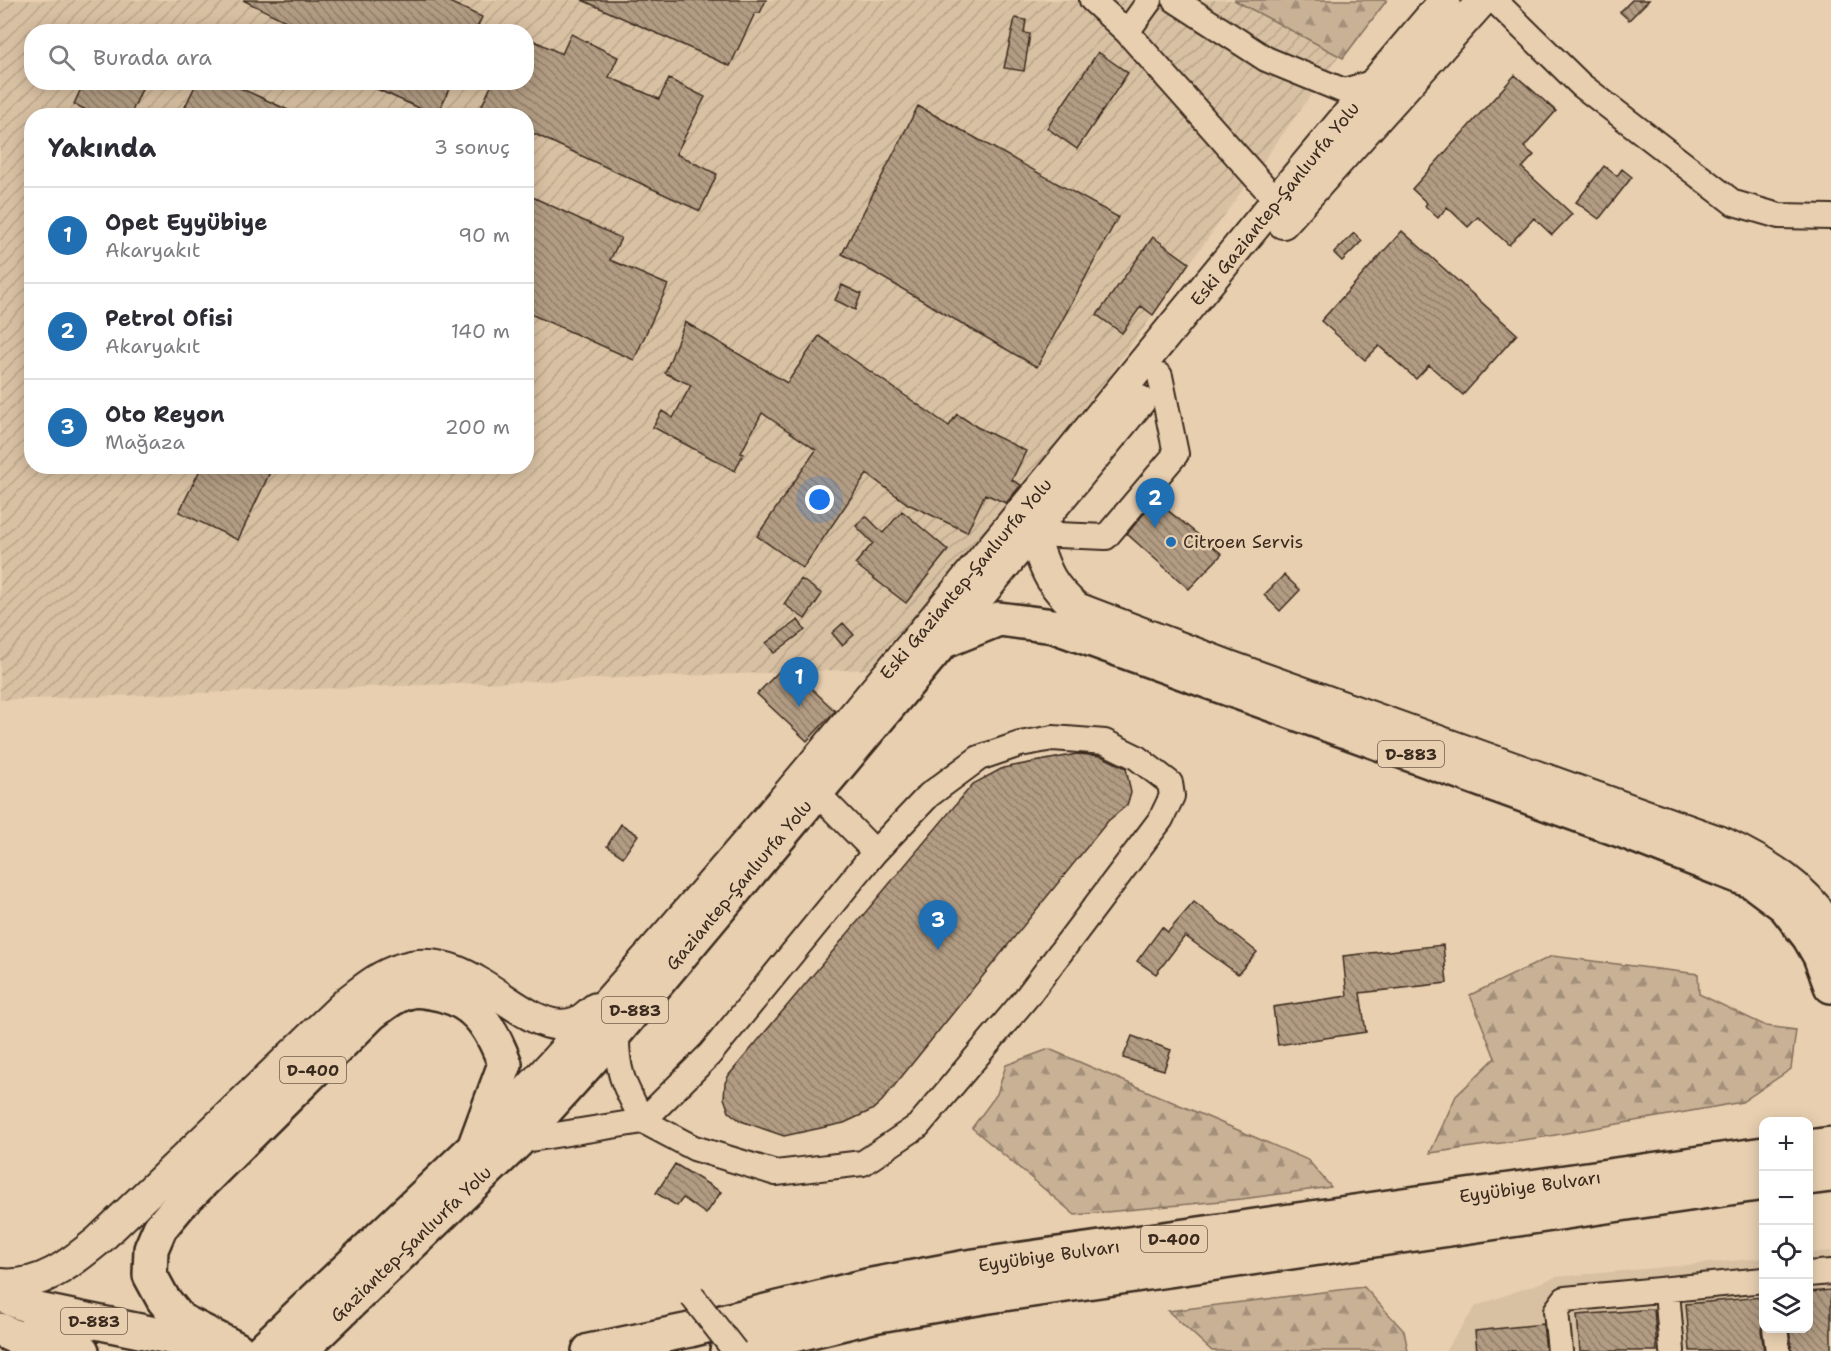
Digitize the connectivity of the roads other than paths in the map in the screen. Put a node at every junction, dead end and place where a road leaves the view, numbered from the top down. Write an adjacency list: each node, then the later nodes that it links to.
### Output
1 (1092, 0): 7 (street)
2 (1150, 0): 7 (street)
3 (1175, 0): 8 (street)
4 (1445, 0): 8 (main road, Eski Gaziantep-Şanlıurfa Yolu)
5 (1484, 0): 11 (main road, Eski Gaziantep-Şanlıurfa Yolu)
6 (1494, 0): 10 (street)
7 (1127, 32): 9 (street)
8 (1375, 82): 9 (main road, Eski Gaziantep-Şanlıurfa Yolu)
9 (1276, 200): 18 (main road, Eski Gaziantep-Şanlıurfa Yolu)
10 (1831, 217)
11 (1160, 376): 12 (main road, Eski Gaziantep-Şanlıurfa Yolu); 12 (street)
12 (1033, 534): 13 (main road, Eski Gaziantep-Şanlıurfa Yolu); 16 (main road)
13 (942, 642): 14 (highway, Gaziantep-Şanlıurfa Yolu / D-883); 17 (highway, D-883)
14 (816, 792): 15 (street); 19 (highway, Gaziantep-Şanlıurfa Yolu / D-883)
15 (875, 852): 20 (street); 20 (street)
16 (1831, 929)
17 (1831, 986)
18 (622, 988): 24 (main road, Eski Gaziantep-Şanlıurfa Yolu); 32 (main road)
19 (617, 1031): 20 (street); 21 (highway, Gaziantep-Şanlıurfa Yolu / D-883)
20 (643, 1121): 21 (street)
21 (518, 1141): 41 (highway, Gaziantep-Şanlıurfa Yolu / D-883)
22 (1831, 1144): 23 (highway)
23 (1813, 1146)
24 (474, 1148): 38 (highway, D-400); 39 (highway, Gaziantep-Şanlıurfa Yolu / D-400)
25 (1759, 1155): 42 (highway, Eyyübiye Bulvarı / D-400)
26 (1831, 1175): 27 (highway)
27 (1813, 1177)
28 (1759, 1185): 43 (highway, Eyyübiye Bulvarı / D-400)
29 (1831, 1272): 30 (street)
30 (1813, 1274)
31 (1759, 1281): 33 (street)
32 (0, 1284)
33 (1667, 1291): 45 (street); 46 (street)
34 (0, 1294): 38 (highway, D-883)
35 (692, 1296): 44 (street, bridge)
36 (0, 1330): 40 (highway)
37 (1776, 1333): 47 (street)
38 (196, 1336): 39 (highway, D-400)
39 (251, 1350)
40 (75, 1351)
41 (300, 1351)
42 (589, 1351)
43 (727, 1351)
44 (735, 1351)
45 (1560, 1351)
46 (1672, 1351)
47 (1778, 1351)

